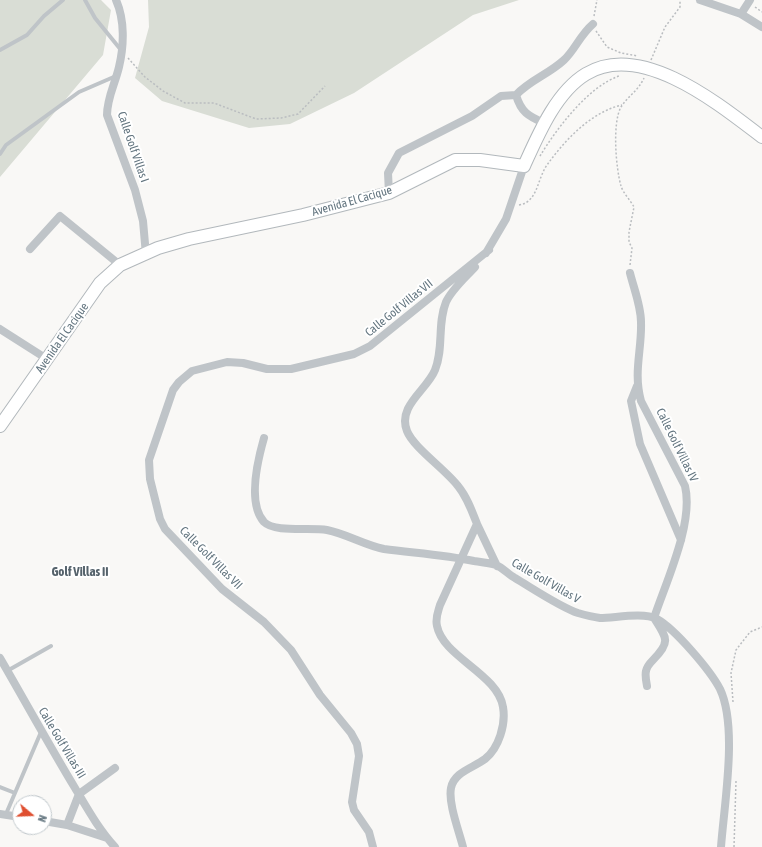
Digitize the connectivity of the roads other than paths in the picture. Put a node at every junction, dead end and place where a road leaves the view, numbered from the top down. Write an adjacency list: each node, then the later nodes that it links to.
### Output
1 (63, 0): 9 (lane)
2 (85, 0): 10 (lane)
3 (116, 0): 10 (street, Calle Golf Villas I)
4 (700, 0): 6 (street)
5 (750, 0): 6 (street)
6 (741, 14): 8 (street)
7 (593, 24): 12 (street)
8 (762, 27)
9 (0, 50)
10 (122, 51): 11 (street, Calle Golf Villas I)
11 (116, 76): 15 (lane); 20 (street, Calle Golf Villas I)
12 (516, 95): 13 (street); 17 (street)
13 (544, 123): 14 (street); 16 (street)
14 (762, 137)
15 (0, 154)
16 (524, 166): 17 (street, Avenida El Cacique); 19 (street)
17 (389, 192): 20 (street, Avenida El Cacique)
18 (30, 249): 21 (street)
19 (489, 250): 28 (street); 47 (street, Calle Golf Villas VII)
20 (146, 255): 21 (street, Avenida El Cacique)
21 (120, 265): 24 (street, Avenida El Cacique)
22 (630, 274): 25 (street, Calle Golf Villas IV)
23 (0, 329): 24 (street)
24 (47, 359): 26 (street, Avenida El Cacique)
25 (637, 386): 29 (street); 29 (street, Calle Golf Villas IV)
26 (0, 426)
27 (264, 438): 30 (street, Calle Golf Villas V)
28 (477, 524): 30 (street); 31 (street)
29 (681, 540): 32 (street, Calle Golf Villas IV)
30 (460, 558): 31 (street, Calle Golf Villas V); 48 (street)
31 (497, 566): 32 (street, Calle Golf Villas V)
32 (654, 618): 36 (street); 49 (street)
33 (51, 646): 35 (lane)
34 (0, 658): 35 (street, Calle Golf Villas III)
35 (8, 670): 37 (street, Calle Golf Villas III)
36 (647, 686)
37 (41, 732): 40 (lane); 41 (street, Calle Golf Villas III)
38 (115, 768): 41 (street)
39 (0, 787): 40 (lane)
40 (15, 793): 42 (lane)
41 (79, 794): 44 (street); 45 (street, Calle Golf Villas III)
42 (3, 815)
43 (52, 822): 44 (street)
44 (67, 825): 45 (street)
45 (107, 838): 46 (street, Calle Golf Villas III)
46 (115, 847)
47 (373, 847)
48 (463, 847)
49 (721, 847)

